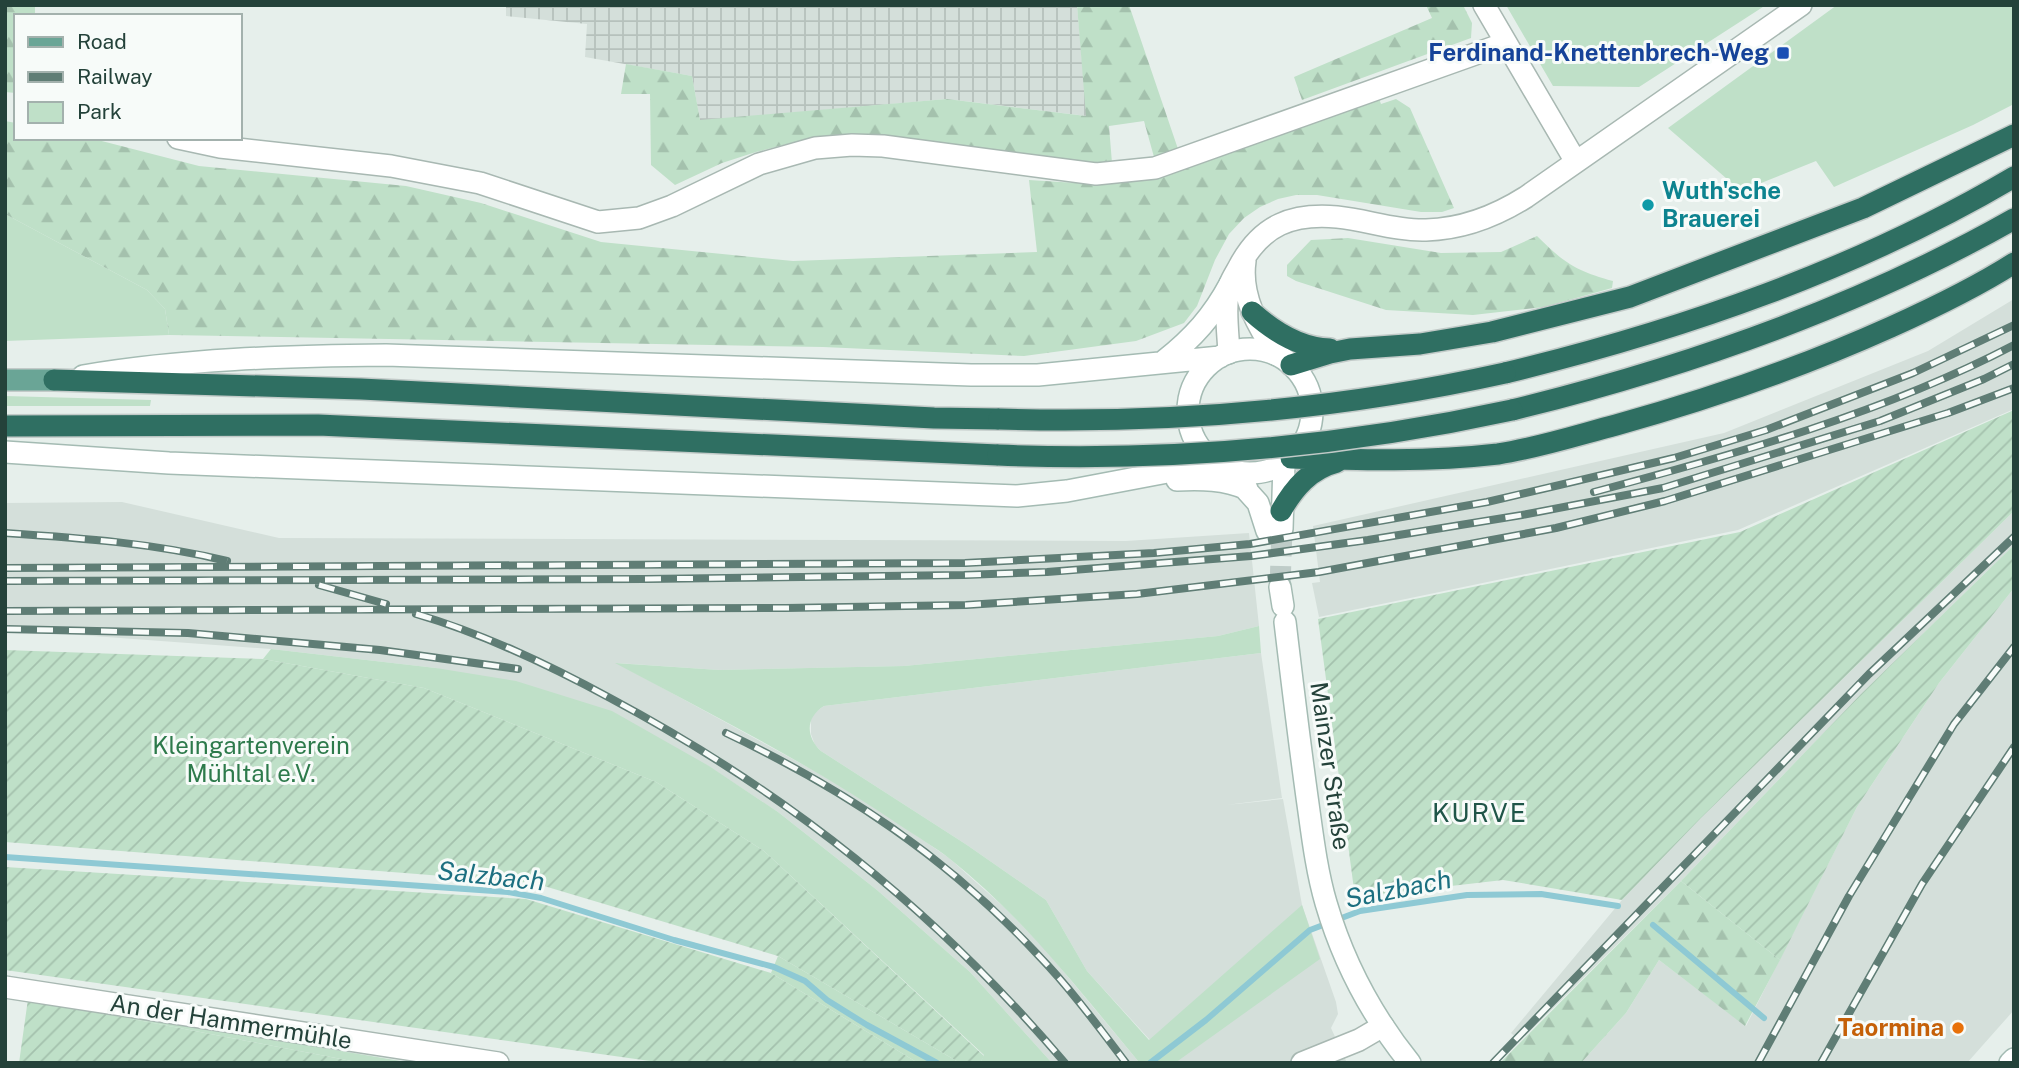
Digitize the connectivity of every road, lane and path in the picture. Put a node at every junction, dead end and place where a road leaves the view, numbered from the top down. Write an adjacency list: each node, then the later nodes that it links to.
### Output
1 (1484, 5): 3 (main road)
2 (1801, 5): 6 (main road)
3 (1506, 43): 5 (main road); 6 (main road)
4 (2014, 135): 13 (highway)
5 (187, 140)
6 (1576, 162): 9 (main road)
7 (2014, 177): 18 (highway, bridge)
8 (2014, 219): 19 (highway, bridge)
9 (1245, 256): 11 (main road); 12 (main road)
10 (2014, 263): 21 (highway)
11 (1230, 284): 14 (main road); 16 (main road)
12 (1252, 312): 13 (highway); 15 (main road)
13 (1350, 349): 15 (highway)
14 (1224, 355): 15 (main road); 16 (main road); 23 (main road)
15 (1284, 360): 22 (main road)
16 (1164, 361): 18 (main road)
17 (5, 380): 18 (main road)
18 (54, 380)
19 (5, 426)
20 (5, 452): 24 (main road)
21 (1346, 459): 22 (highway); 26 (highway)
22 (1287, 461): 23 (main road); 26 (main road)
23 (1220, 465): 24 (main road); 25 (main road)
24 (1124, 481): 25 (main road)
25 (1247, 489): 26 (main road)
26 (1277, 524)
27 (1283, 605): 29 (main road, Mainzer Straße)
28 (5, 987): 30 (main road, An der Hammermühle)
29 (1383, 1026): 31 (main road); 32 (main road, Mainzer Straße)
30 (498, 1063)
31 (1302, 1063)
32 (1410, 1063)

